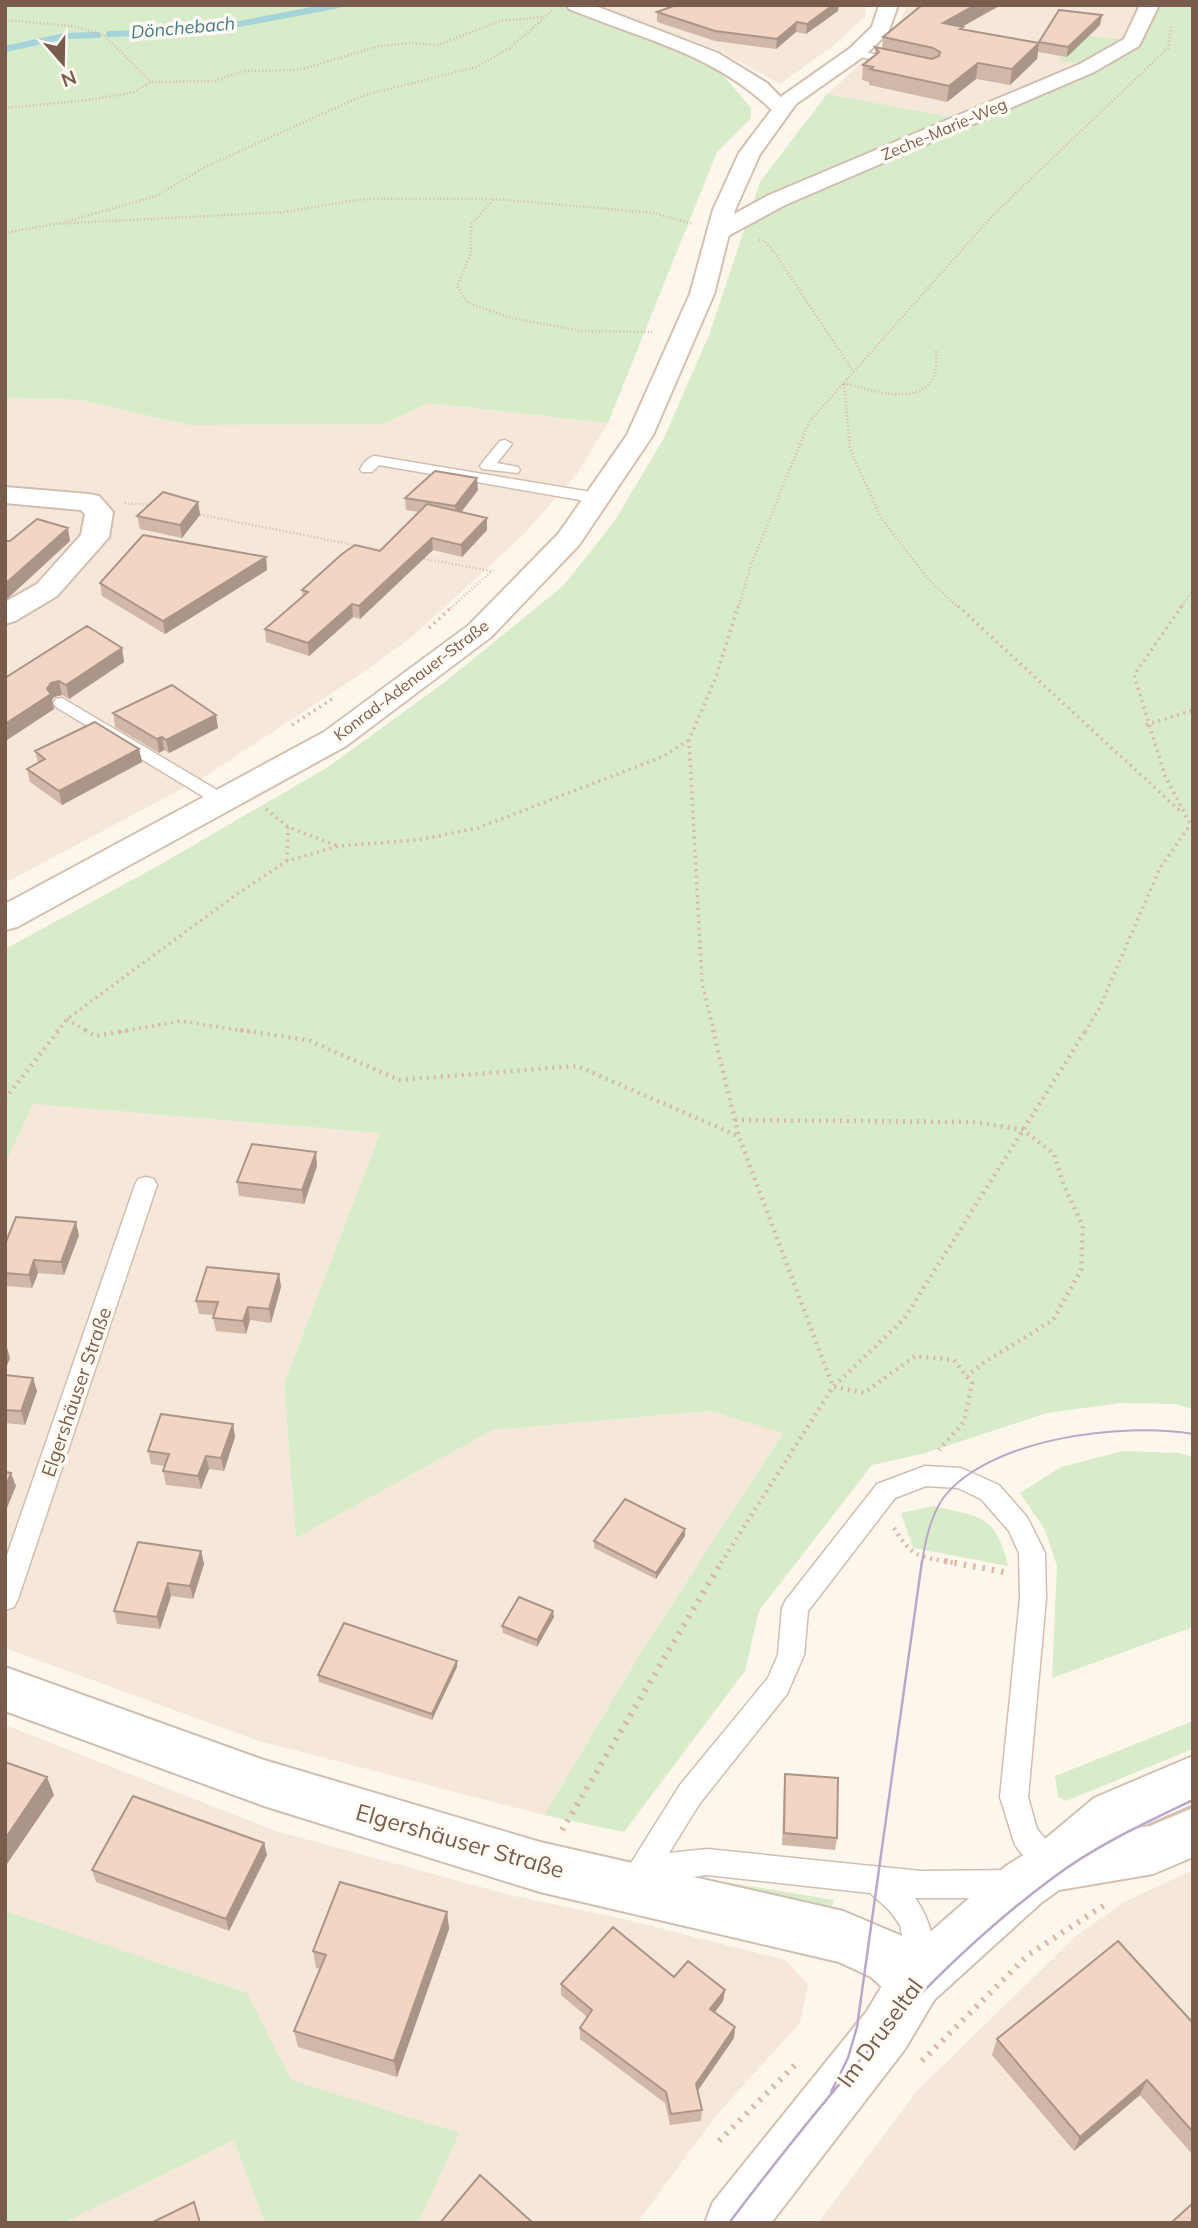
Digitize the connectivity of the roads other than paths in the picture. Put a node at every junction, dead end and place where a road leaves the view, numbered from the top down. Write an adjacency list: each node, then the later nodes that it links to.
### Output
1 (576, 5): 6 (main road)
2 (889, 5): 4 (main road, Konrad-Adenauer-Straße)
3 (1150, 5): 7 (main road, Zeche-Marie-Weg)
4 (856, 53): 5 (lane); 6 (main road, Konrad-Adenauer-Straße)
5 (908, 64)
6 (781, 108): 7 (main road, Konrad-Adenauer-Straße)
7 (718, 232): 10 (main road, Konrad-Adenauer-Straße)
8 (505, 444): 10 (lane)
9 (367, 469): 10 (lane)
10 (601, 492): 14 (main road, Konrad-Adenauer-Straße)
11 (5, 495): 12 (main road)
12 (5, 615)
13 (62, 703): 14 (lane)
14 (233, 795): 15 (main road, Konrad-Adenauer-Straße)
15 (5, 919)
16 (146, 1185): 17 (lane, Elgershäuser Straße)
17 (5, 1599)
18 (5, 1689): 23 (main road, Elgershäuser Straße)
19 (1193, 1779): 21 (main road, Im Druseltal)
20 (1193, 1832): 21 (main road)
21 (1037, 1875): 22 (lane); 23 (lane); 24 (main road, Im Druseltal)
22 (876, 1881): 23 (lane); 24 (lane)
23 (631, 1889): 24 (main road, Elgershäuser Straße)
24 (915, 1981): 25 (main road, Im Druseltal)
25 (734, 2223)

